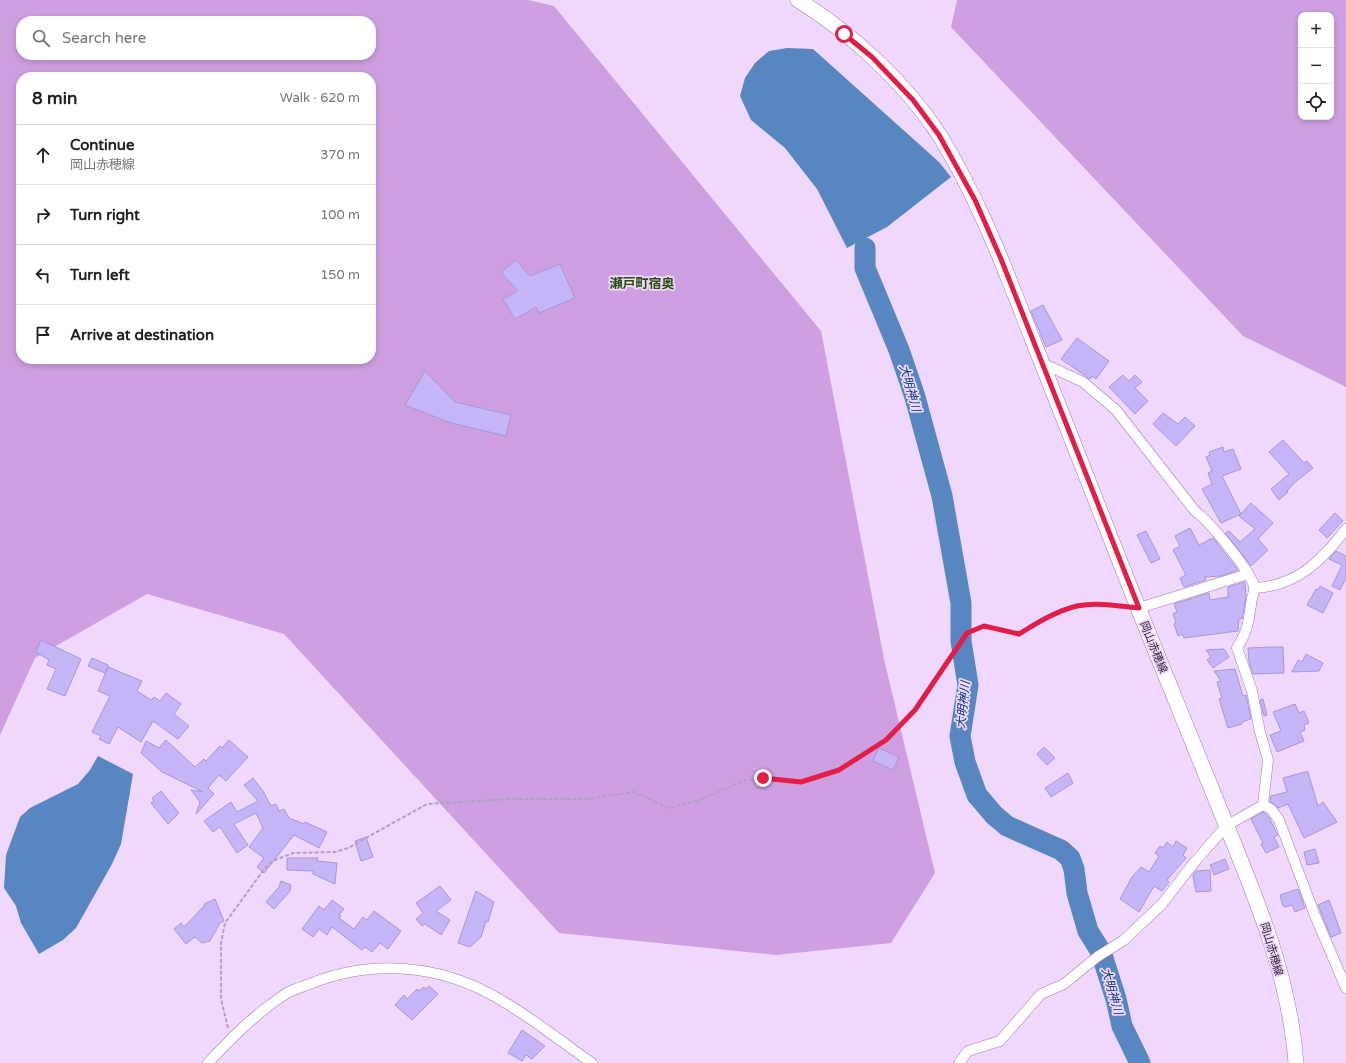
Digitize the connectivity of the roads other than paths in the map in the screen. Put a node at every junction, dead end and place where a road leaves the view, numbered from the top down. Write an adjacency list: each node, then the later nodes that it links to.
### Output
1 (798, 0): 2 (main road, 岡山赤穂線)
2 (1042, 363): 4 (street); 6 (main road, 岡山赤穂線)
3 (1346, 529): 5 (street)
4 (1248, 574): 5 (street); 6 (street)
5 (1255, 588): 7 (street)
6 (1139, 608): 8 (main road, 岡山赤穂線)
7 (1264, 805): 8 (street); 9 (street)
8 (1226, 826): 12 (street); 13 (main road, 岡山赤穂線)
9 (1346, 988)
10 (208, 1063): 11 (street)
11 (592, 1063)
12 (959, 1063)
13 (1296, 1063)

